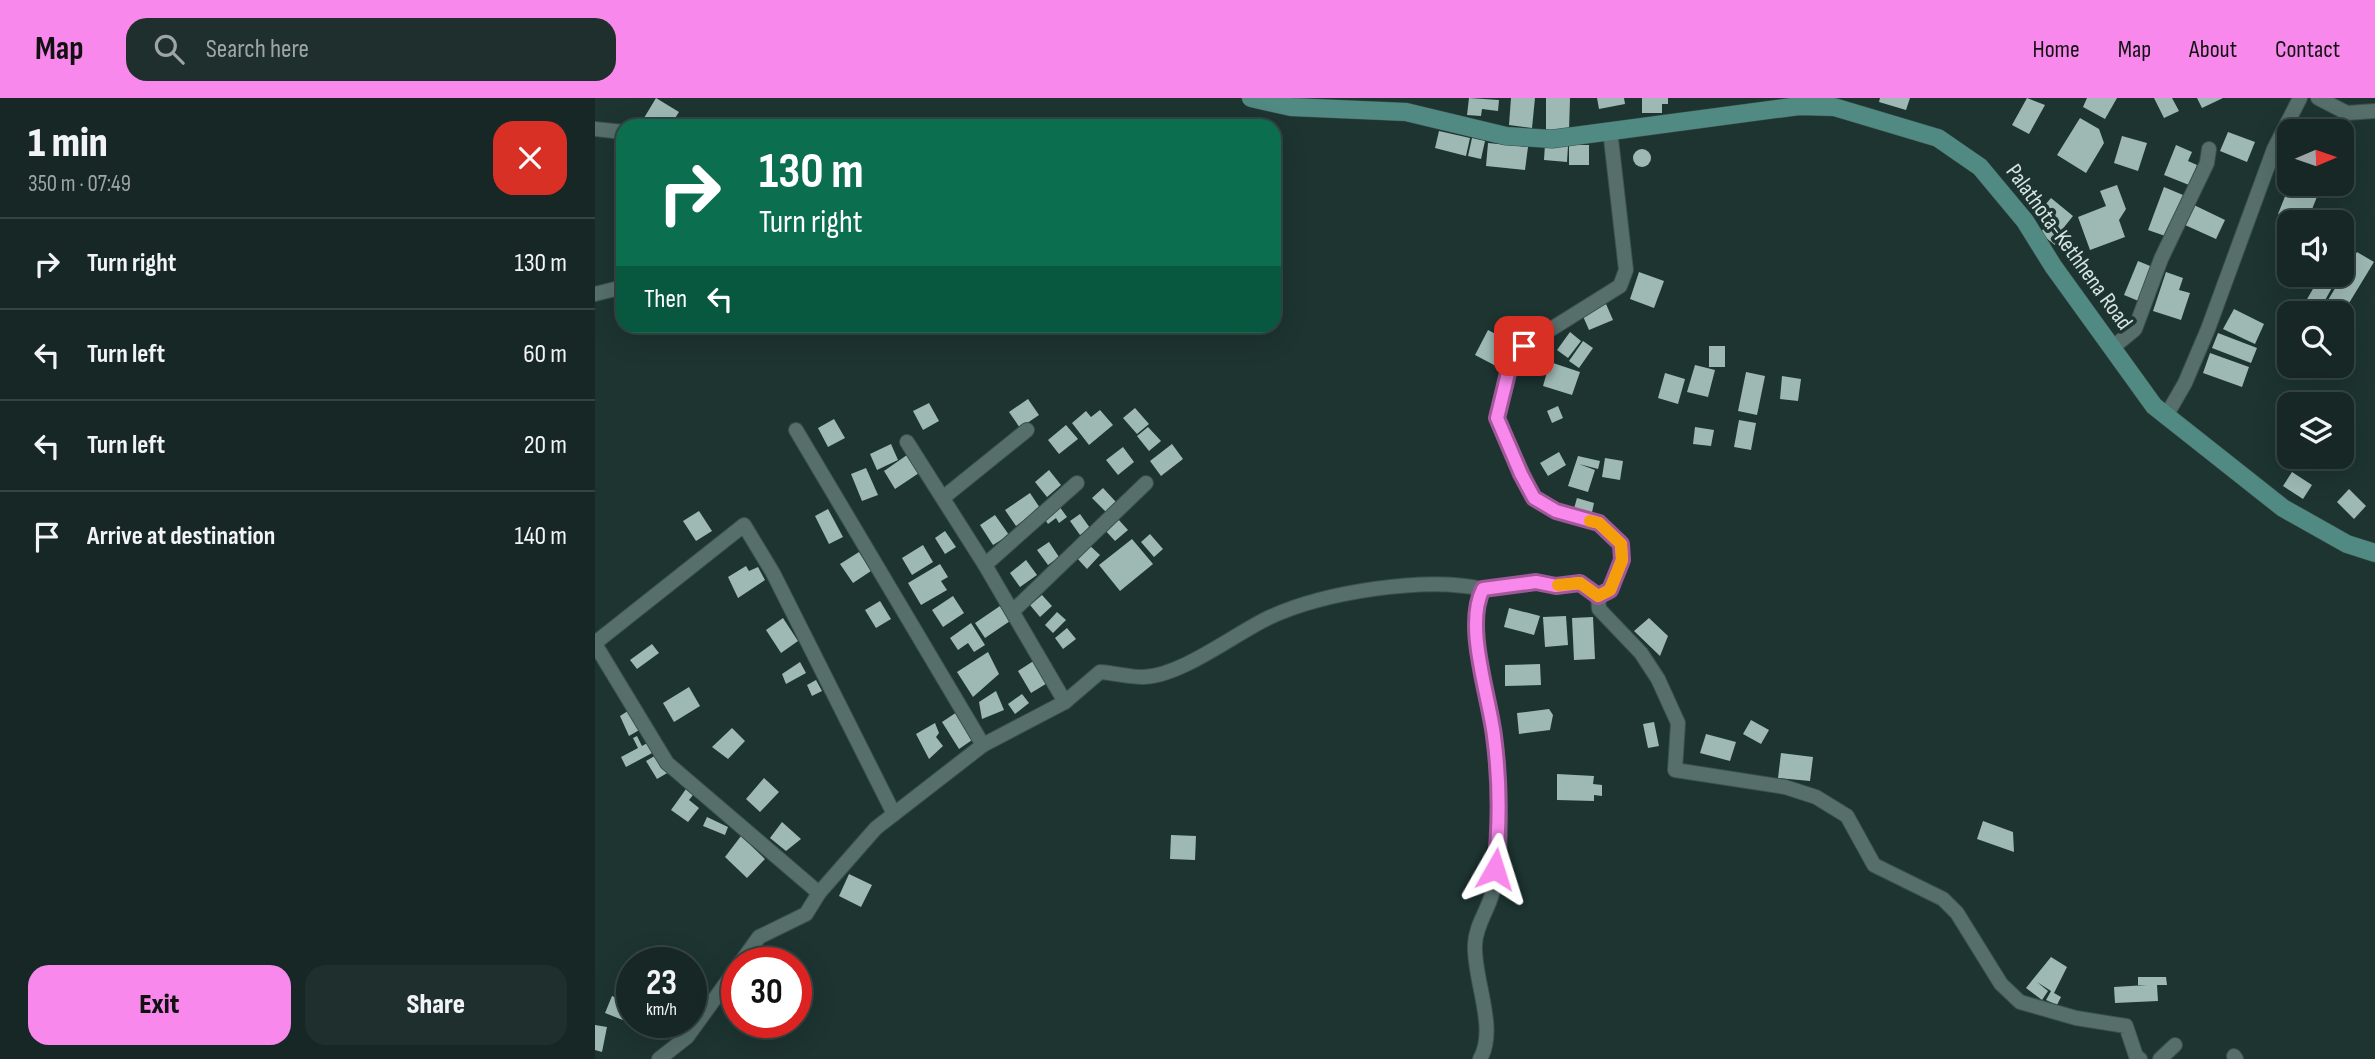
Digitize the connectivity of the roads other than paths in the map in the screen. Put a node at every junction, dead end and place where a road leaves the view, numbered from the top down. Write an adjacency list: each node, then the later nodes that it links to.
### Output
1 (1251, 98): 6 (street, Palathota-Kethhena Road)
2 (2300, 98): 12 (street)
3 (2318, 98): 4 (street)
4 (2375, 111)
5 (595, 129): 7 (street)
6 (1610, 130): 11 (street, Palathota-Kethhena Road); 22 (street)
7 (616, 131)
8 (2210, 149): 11 (street)
9 (616, 289): 10 (street)
10 (595, 294)
11 (2112, 348): 12 (street, Palathota-Kethhena Road)
12 (2166, 416): 19 (street, Palathota-Kethhena Road)
13 (796, 430): 26 (street)
14 (1027, 430): 18 (street)
15 (907, 442): 18 (street)
16 (1077, 483): 20 (street)
17 (1146, 484): 23 (street)
18 (944, 497): 20 (street)
19 (2375, 553)
20 (985, 565): 23 (street)
21 (1483, 589): 22 (street); 25 (street); 33 (street)
22 (1598, 596): 34 (street)
23 (1013, 611): 25 (street)
24 (595, 644): 27 (street); 28 (street)
25 (1065, 702): 26 (street)
26 (983, 745): 27 (street)
27 (894, 814): 28 (street)
28 (820, 893): 29 (street)
29 (752, 947)
30 (721, 990): 32 (street)
31 (2175, 1045): 35 (street)
32 (659, 1059)
33 (1480, 1059)
34 (2140, 1059)
35 (2160, 1059)

